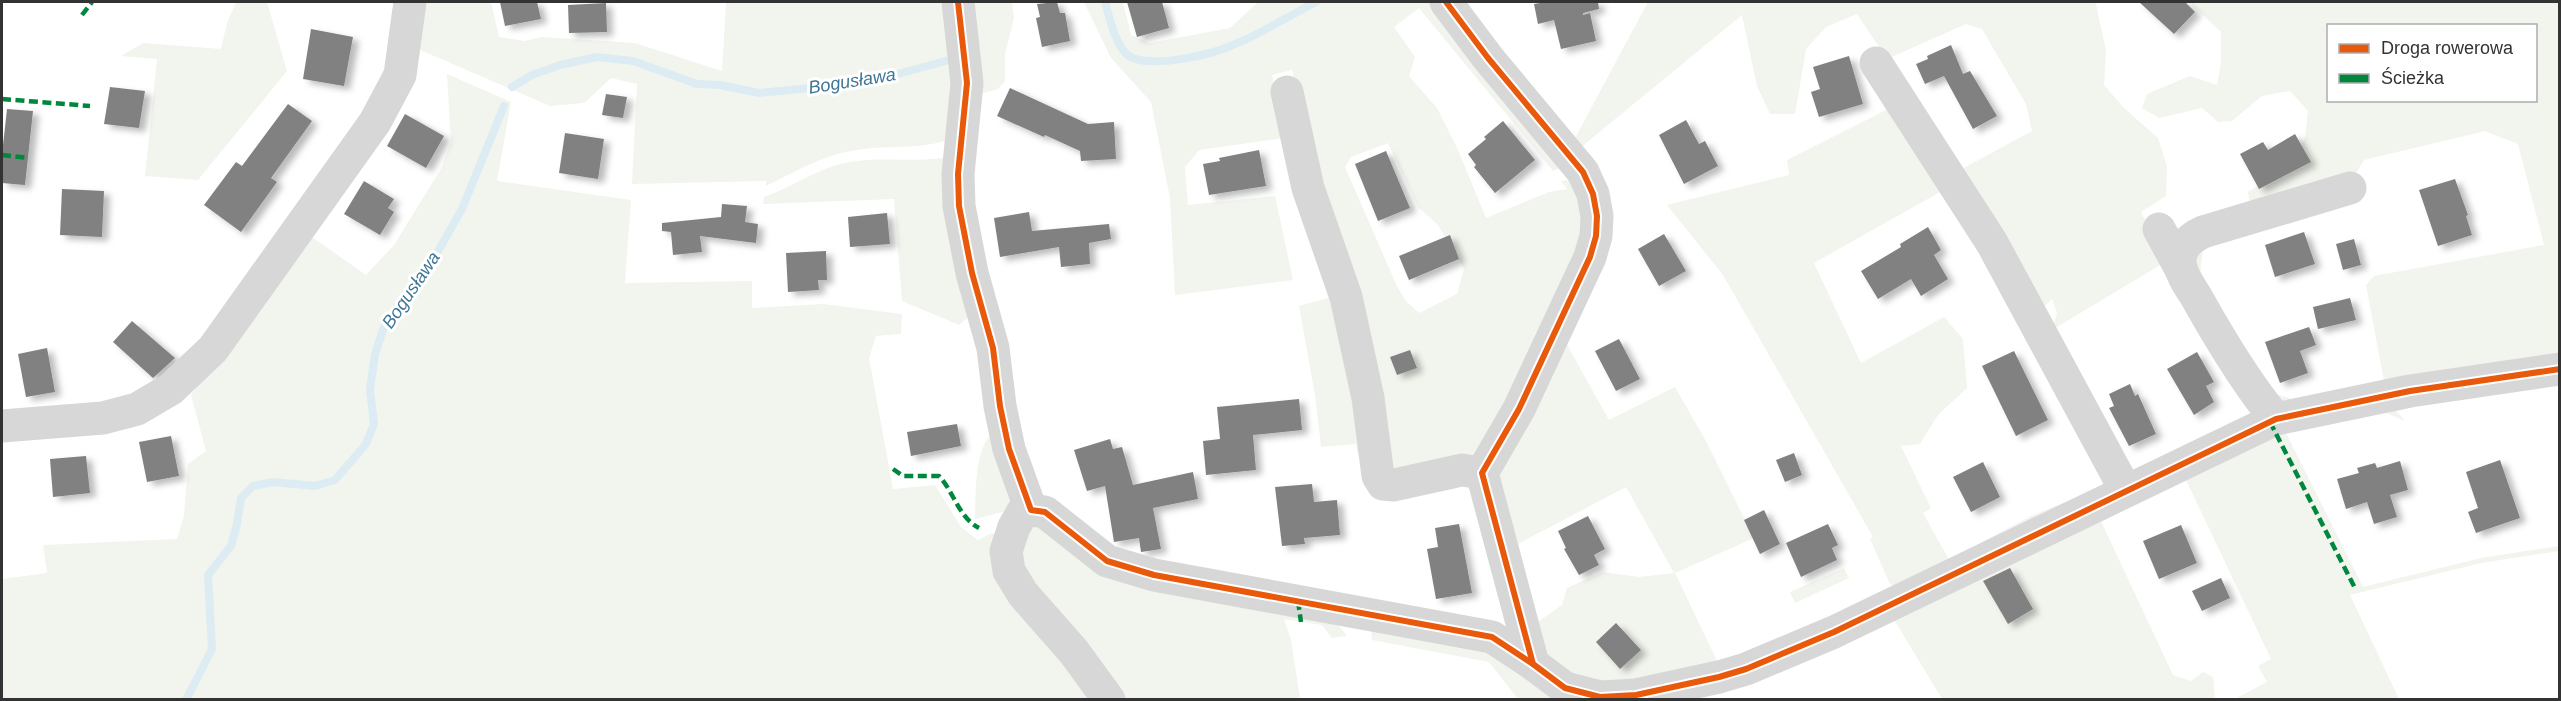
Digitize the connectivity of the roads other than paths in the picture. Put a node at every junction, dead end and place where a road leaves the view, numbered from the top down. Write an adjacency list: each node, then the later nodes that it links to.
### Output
1 (410, 2): 11 (street)
2 (958, 2): 14 (street)
3 (1446, 2): 12 (street)
4 (1875, 63): 13 (street)
5 (1287, 92): 12 (street)
6 (2350, 188): 8 (street)
7 (2159, 229): 8 (street)
8 (2182, 271): 10 (street)
9 (2559, 369): 10 (street)
10 (2276, 419): 13 (street)
11 (2, 426)
12 (1482, 473): 15 (street)
13 (2126, 491): 16 (street)
14 (1031, 510): 15 (street); 17 (street)
15 (1533, 664): 16 (street)
16 (1578, 695)
17 (1108, 699)

